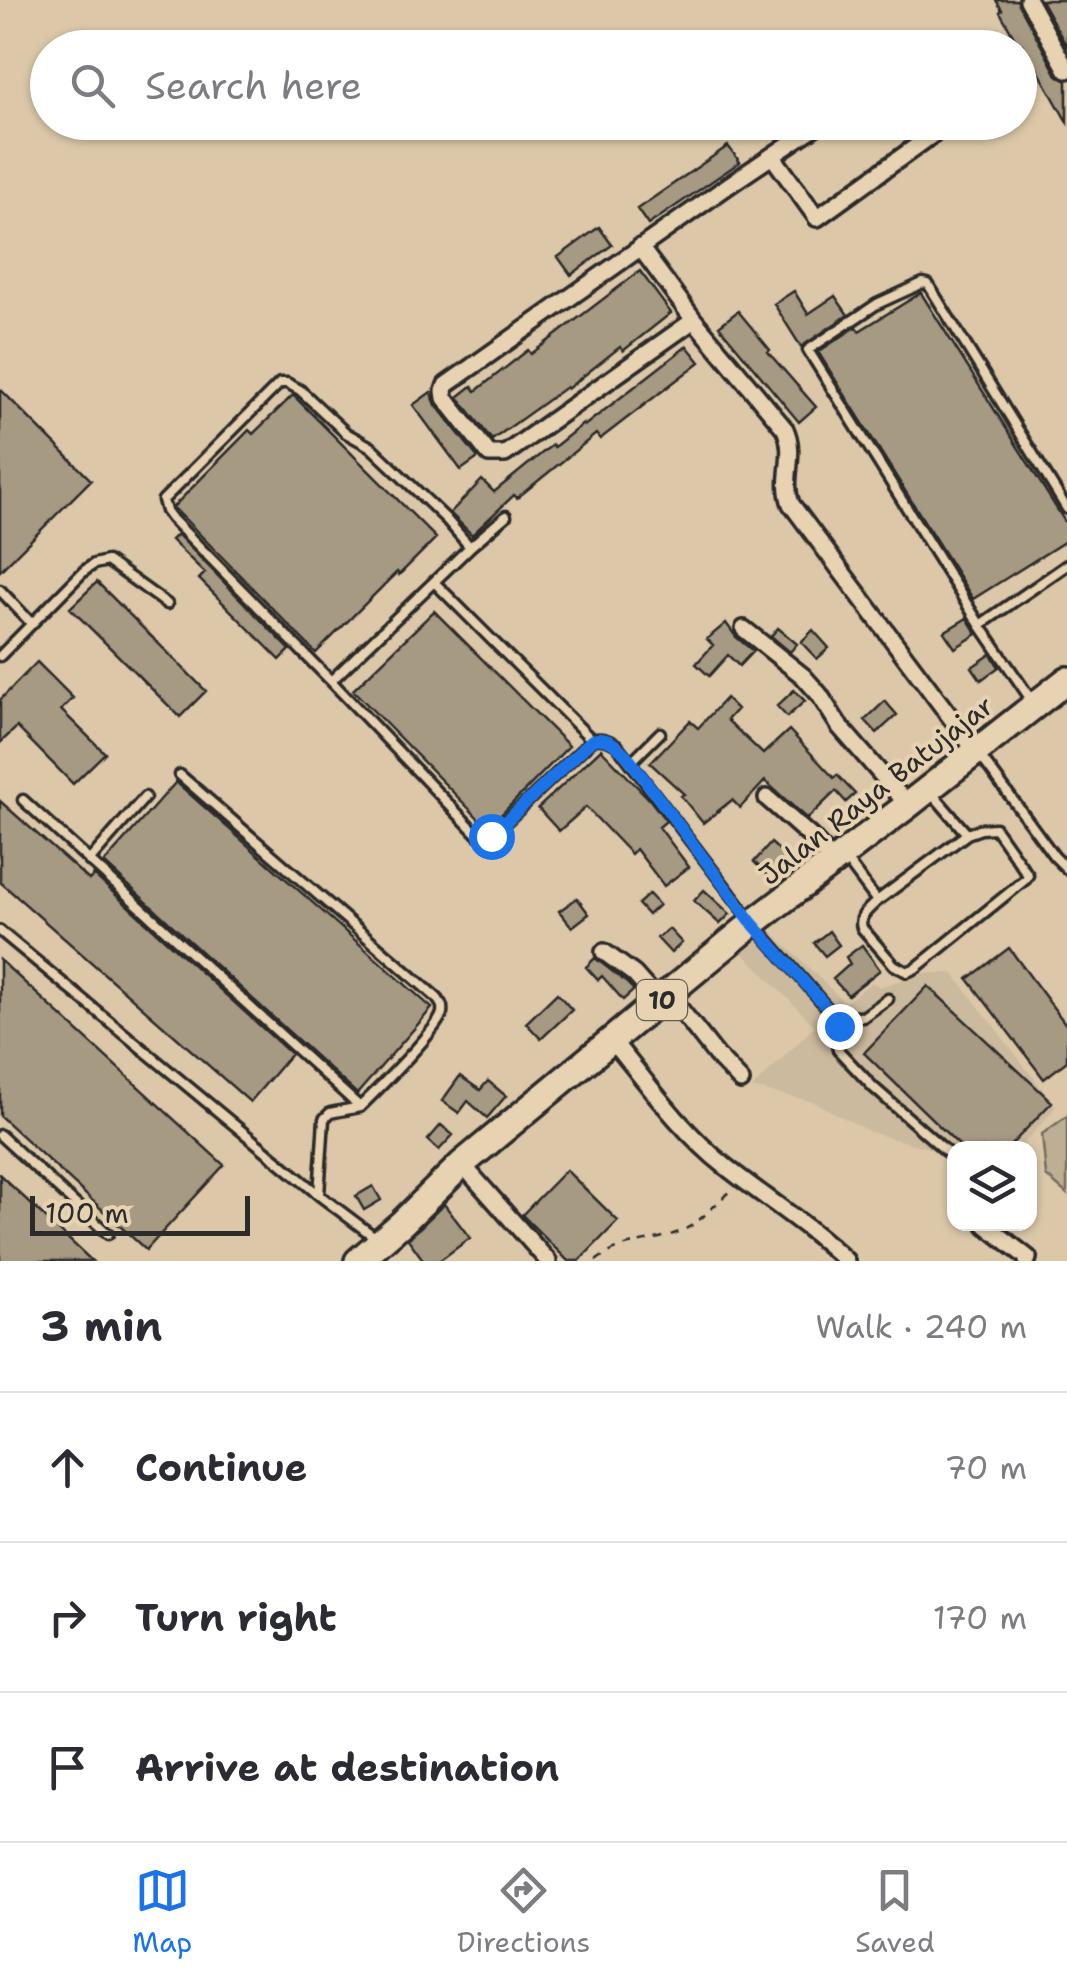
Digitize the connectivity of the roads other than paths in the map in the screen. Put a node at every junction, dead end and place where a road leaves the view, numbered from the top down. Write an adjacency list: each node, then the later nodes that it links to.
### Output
1 (1028, 0): 2 (street)
2 (1067, 70)
3 (797, 140): 5 (street)
4 (925, 140): 5 (street)
5 (773, 157): 6 (street)
6 (640, 247): 7 (street); 7 (street)
7 (694, 320): 24 (street)
8 (1067, 509): 16 (lane)
9 (506, 516): 10 (lane)
10 (470, 547): 12 (lane); 19 (lane)
11 (1067, 566): 16 (lane)
12 (434, 582): 19 (lane); 23 (lane)
13 (0, 590): 15 (lane)
14 (167, 604): 15 (lane)
15 (32, 624): 18 (lane)
16 (980, 625): 21 (lane)
17 (744, 629): 27 (street)
18 (0, 656)
19 (330, 681): 23 (lane)
20 (1065, 687): 21 (highway, Jalan Raya Batujajar / 10)
21 (1035, 705): 24 (highway, Jalan Raya Batujajar / 10)
22 (660, 733): 25 (lane)
23 (592, 740): 25 (lane)
24 (975, 750): 27 (highway, Jalan Raya Batujajar / 10); 34 (lane)
25 (631, 762): 36 (lane)
26 (180, 776): 44 (lane)
27 (918, 797): 31 (lane); 32 (highway, Jalan Raya Batujajar / 10)
28 (145, 798): 33 (lane)
29 (767, 798): 32 (street)
30 (22, 800): 33 (lane)
31 (967, 834): 35 (lane); 35 (lane)
32 (838, 858): 35 (lane); 36 (highway, Jalan Raya Batujajar / 10)
33 (90, 861): 44 (lane)
34 (1067, 869)
35 (877, 901)
36 (752, 923): 39 (highway, Jalan Raya Batujajar / 10); 41 (lane)
37 (0, 932): 48 (lane)
38 (604, 952): 39 (street)
39 (664, 998): 42 (highway, Jalan Raya Batujajar / 10); 43 (street)
40 (888, 998): 41 (lane)
41 (833, 1016): 46 (lane)
42 (612, 1040): 47 (highway, Jalan Raya Batujajar / 10); 54 (street)
43 (741, 1080)
44 (360, 1107): 48 (lane)
45 (0, 1135): 50 (lane)
46 (947, 1152)
47 (462, 1164): 51 (highway, Jalan Raya Batujajar / 10); 53 (street)
48 (319, 1195): 51 (lane)
49 (994, 1231): 55 (street)
50 (108, 1234)
51 (380, 1241): 52 (highway, Jalan Raya Batujajar / 10)
52 (360, 1260)
53 (548, 1261)
54 (846, 1261)
55 (1026, 1261)

